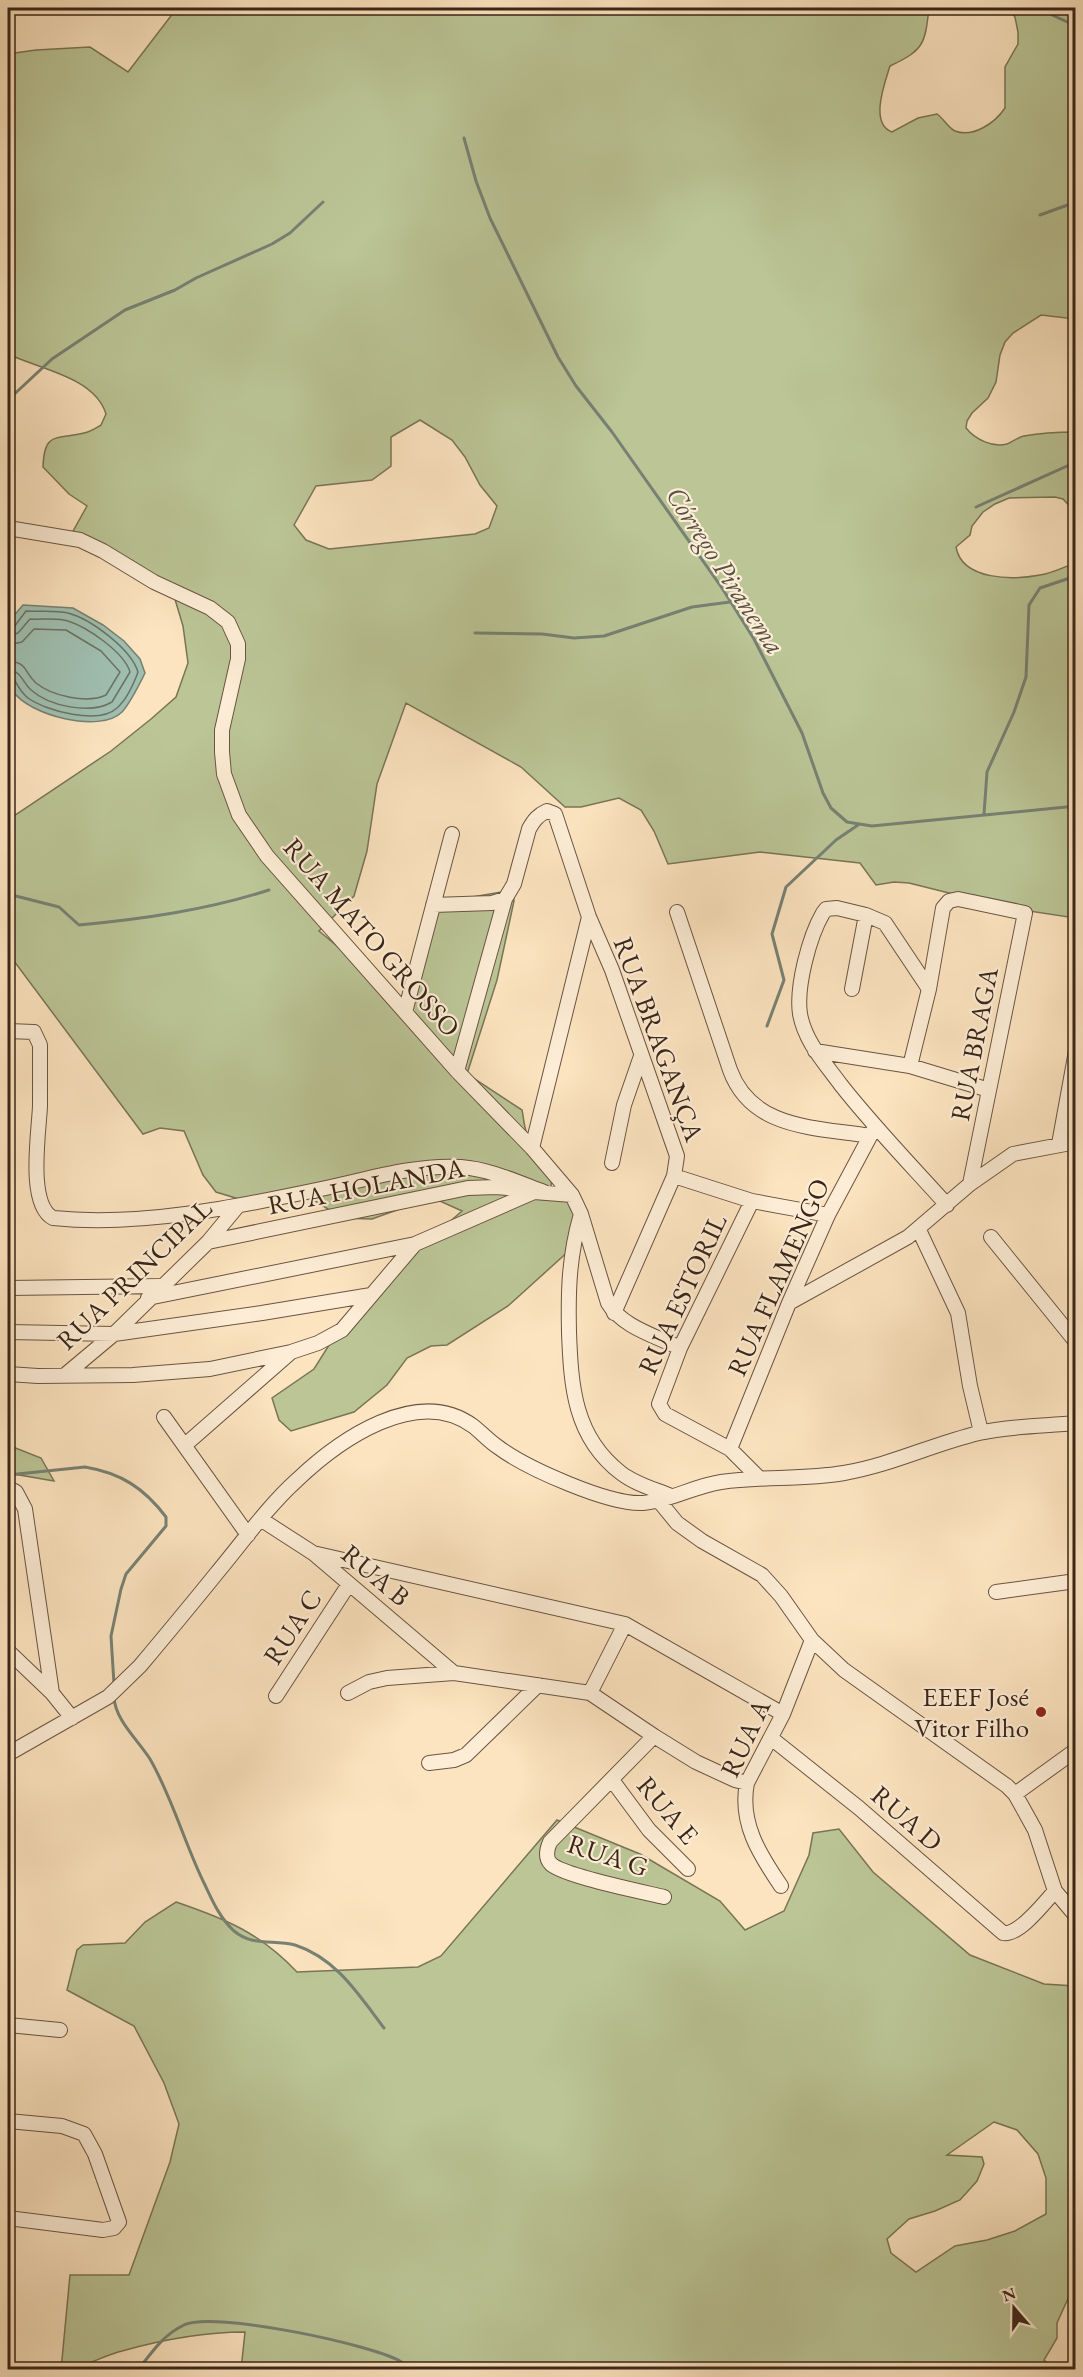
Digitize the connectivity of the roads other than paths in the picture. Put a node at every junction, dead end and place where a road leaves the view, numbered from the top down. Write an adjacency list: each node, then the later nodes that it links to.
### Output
1 (8, 528): 10 (street, RUA MATO GROSSO)
2 (452, 834): 4 (street)
3 (505, 899): 4 (street); 5 (street, RUA BRAGANÇA); 16 (street)
4 (433, 904): 10 (street)
5 (587, 910): 14 (street, RUA BRAGANÇA); 21 (street)
6 (677, 912): 18 (street)
7 (866, 915): 8 (street); 9 (street); 12 (street)
8 (852, 989)
9 (929, 989): 15 (street); 17 (street, RUA BRAGA)
10 (405, 1012): 16 (street, RUA MATO GROSSO)
11 (8, 1031): 29 (street, RUA PRINCIPAL)
12 (815, 1051): 15 (street); 18 (street)
13 (1076, 1051): 20 (street)
14 (641, 1056): 22 (street); 23 (street, RUA BRAGANÇA)
15 (910, 1066): 17 (street)
16 (458, 1071): 21 (street, RUA MATO GROSSO)
17 (990, 1090): 24 (street, RUA BRAGA)
18 (872, 1132): 28 (street); 31 (street, RUA FLAMENGO)
19 (1076, 1142): 20 (street)
20 (1059, 1144): 24 (street)
21 (532, 1148): 26 (street, RUA MATO GROSSO)
22 (612, 1163)
23 (674, 1176): 27 (street, RUA BRAGANÇA); 41 (street)
24 (970, 1184): 28 (street)
25 (539, 1192): 26 (street); 29 (street, RUA PRINCIPAL); 34 (street, RUA HOLANDA); 35 (street)
26 (572, 1195): 30 (street, RUA MATO GROSSO)
27 (752, 1201): 31 (street, RUA BRAGANÇA); 45 (street, RUA ESTORIL)
28 (947, 1205): 32 (street)
29 (237, 1207): 34 (street, RUA PRINCIPAL)
30 (581, 1215): 41 (street, RUA MATO GROSSO); 56 (street)
31 (828, 1215): 40 (street, RUA FLAMENGO)
32 (919, 1230): 40 (street); 51 (street)
33 (991, 1237): 44 (street)
34 (208, 1242): 36 (street, RUA PRINCIPAL)
35 (415, 1244): 38 (street); 39 (street)
36 (160, 1286): 37 (street); 39 (street, RUA PRINCIPAL)
37 (8, 1288)
38 (371, 1295): 43 (street); 46 (street)
39 (148, 1299): 43 (street, RUA PRINCIPAL)
40 (789, 1303): 53 (street, RUA FLAMENGO)
41 (614, 1313): 45 (street)
42 (8, 1332): 43 (street)
43 (114, 1334): 48 (street, RUA PRINCIPAL)
44 (1076, 1342)
45 (680, 1348): 53 (street, RUA ESTORIL)
46 (291, 1352): 48 (street); 52 (street)
47 (8, 1374): 48 (street)
48 (65, 1375)
49 (164, 1417): 52 (street)
50 (1076, 1423): 51 (street)
51 (981, 1432): 54 (street)
52 (185, 1445): 58 (street)
53 (729, 1449): 54 (street)
54 (758, 1477): 56 (street)
55 (8, 1488): 68 (street)
56 (665, 1498): 57 (street); 64 (street)
57 (262, 1520): 58 (street); 59 (street, RUA B)
58 (248, 1535): 73 (street)
59 (313, 1553): 61 (street, RUA B); 63 (street)
60 (1076, 1581): 62 (street)
61 (349, 1584): 66 (street, RUA B); 71 (street, RUA C)
62 (996, 1592)
63 (625, 1624): 70 (street); 72 (street)
64 (812, 1640): 72 (street, RUA A); 81 (street)
65 (8, 1651): 68 (street)
66 (454, 1673): 67 (street); 69 (street)
67 (538, 1685): 70 (street); 78 (street)
68 (52, 1693): 73 (street)
69 (348, 1693)
70 (590, 1693): 74 (street)
71 (276, 1696)
72 (783, 1714): 75 (street, RUA A)
73 (72, 1718): 77 (street)
74 (654, 1736): 79 (street, RUA E); 80 (street)
75 (771, 1738): 80 (street, RUA A); 85 (street, RUA D)
76 (1076, 1750): 81 (street)
77 (8, 1754)
78 (429, 1764)
79 (612, 1780): 82 (street, RUA E); 83 (street, RUA E)
80 (747, 1783): 84 (street, RUA A)
81 (1015, 1794): 85 (street)
82 (547, 1849): 86 (street, RUA G)
83 (688, 1869)
84 (781, 1886)
85 (1055, 1891): 87 (street)
86 (664, 1897)
87 (1076, 1916)
88 (8, 2025): 89 (street)
89 (60, 2030)
90 (8, 2121): 91 (street)
91 (8, 2217)

